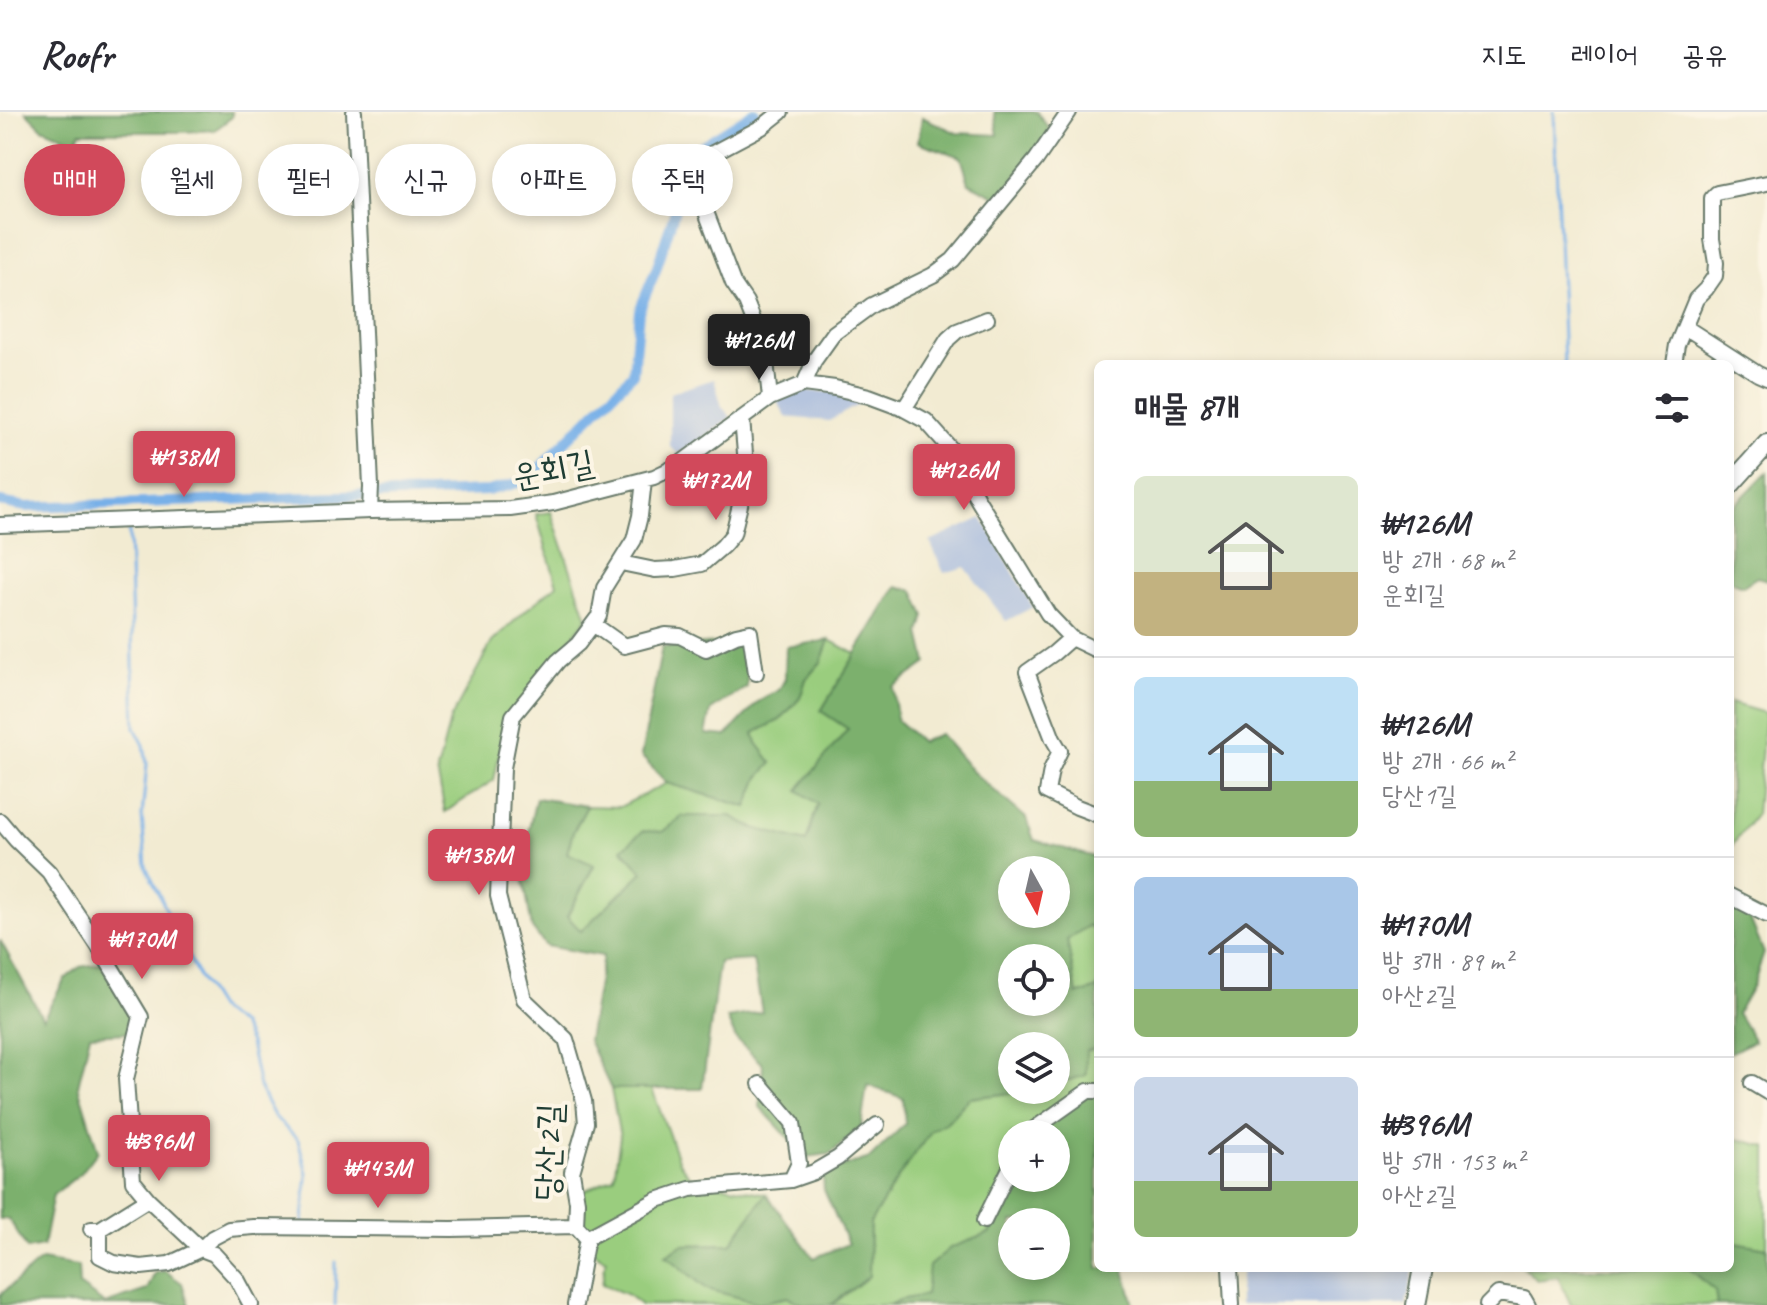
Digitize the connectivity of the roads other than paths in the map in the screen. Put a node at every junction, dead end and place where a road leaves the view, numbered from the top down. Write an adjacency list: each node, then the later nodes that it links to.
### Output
1 (354, 112): 16 (street)
2 (781, 112): 10 (street)
3 (1069, 112): 9 (street)
4 (1767, 183): 6 (street)
5 (987, 319): 11 (street)
6 (1685, 327): 7 (street); 8 (street)
7 (1675, 360)
8 (1767, 378)
9 (804, 384): 10 (street, 운회길); 11 (street)
10 (770, 398): 12 (street, 운회길)
11 (904, 409): 20 (street)
12 (742, 419): 14 (street, 운회길); 18 (street)
13 (1767, 444): 15 (main road)
14 (644, 480): 16 (street, 운회길); 18 (street, 당산2길)
15 (1734, 481)
16 (370, 508): 17 (street, 운회길)
17 (0, 525)
18 (621, 563): 19 (street, 당산2길)
19 (593, 624): 22 (street); 37 (street, 당산2길)
20 (1071, 638): 21 (street); 23 (street)
21 (1094, 649)
22 (756, 673)
23 (1094, 813)
24 (0, 821): 35 (street)
25 (1734, 898): 26 (street)
26 (1767, 915)
27 (1752, 1083): 30 (street)
28 (760, 1084): 33 (street)
29 (1094, 1091): 31 (street)
30 (1767, 1092)
31 (1047, 1120)
32 (877, 1125): 33 (street, 당산2길)
33 (791, 1180): 37 (street, 당산2길)
34 (998, 1192): 36 (street)
35 (148, 1199): 38 (street); 38 (street)
36 (984, 1221)
37 (581, 1232): 38 (street); 43 (street)
38 (201, 1249): 42 (street)
39 (1230, 1272): 44 (street)
40 (1423, 1272): 41 (main road)
41 (1419, 1303)
42 (251, 1305)
43 (575, 1305)
44 (1232, 1305)
45 (1487, 1305): 46 (street)
46 (1528, 1305)

